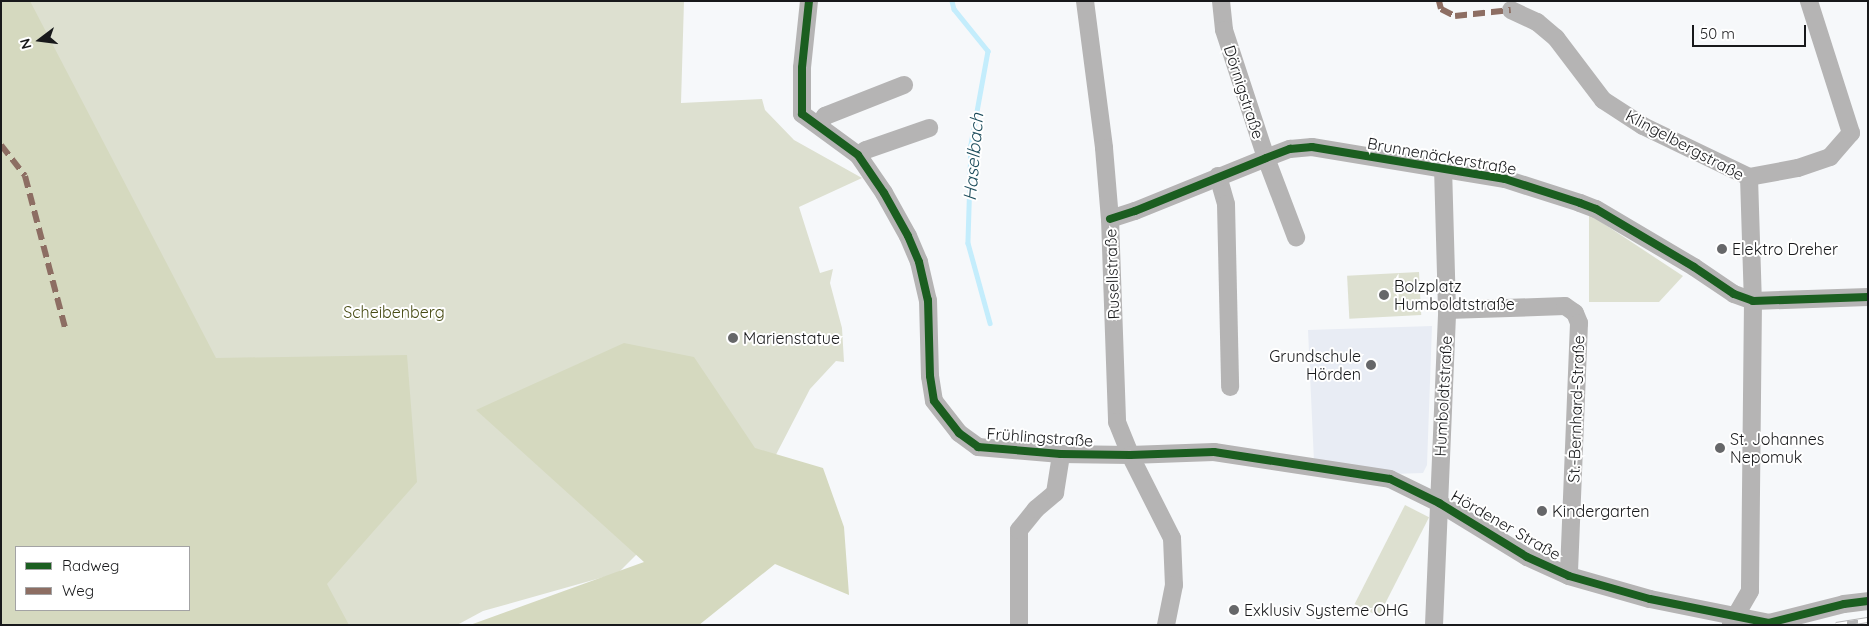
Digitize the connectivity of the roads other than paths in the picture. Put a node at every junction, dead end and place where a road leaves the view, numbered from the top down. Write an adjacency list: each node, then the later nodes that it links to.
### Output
1 (809, 1): 7 (street, Frühlingstraße)
2 (1085, 1): 15 (street, Rusellstraße)
3 (1221, 1): 11 (street, Dörnigstraße)
4 (1809, 1): 9 (street)
5 (1511, 10): 14 (street, Klingelbergstraße)
6 (904, 85): 7 (street)
7 (819, 125): 10 (street, Frühlingstraße)
8 (928, 128): 10 (street)
9 (1860, 130): 14 (street)
10 (858, 156): 21 (street, Frühlingstraße)
11 (1266, 158): 12 (street, Brunnenäckerstraße); 13 (street, Brunnenäckerstraße); 16 (street, Dörnigstraße)
12 (1443, 168): 18 (street, Brunnenäckerstraße); 19 (street, Humboldtstraße)
13 (1218, 176): 15 (street, Brunnenäckerstraße); 20 (street)
14 (1749, 177): 18 (street, Klingelbergstraße)
15 (1110, 219): 22 (street, Rusellstraße)
16 (1296, 237)
17 (1868, 297): 18 (street)
18 (1753, 301): 26 (street, Klingelbergstraße)
19 (1447, 310): 23 (street, Humboldtstraße); 24 (street, St.-Bernhard-Straße)
20 (1230, 387)
21 (1061, 454): 22 (street, Frühlingstraße); 27 (street)
22 (1130, 455): 23 (street, Hördener Straße); 28 (street)
23 (1439, 503): 24 (street, Hördener Straße); 29 (street, Humboldtstraße)
24 (1569, 576): 26 (street, Hördener Straße)
25 (1868, 601): 26 (street, Hördener Straße)
26 (1733, 621)
27 (1019, 625)
28 (1166, 625)
29 (1434, 625)

